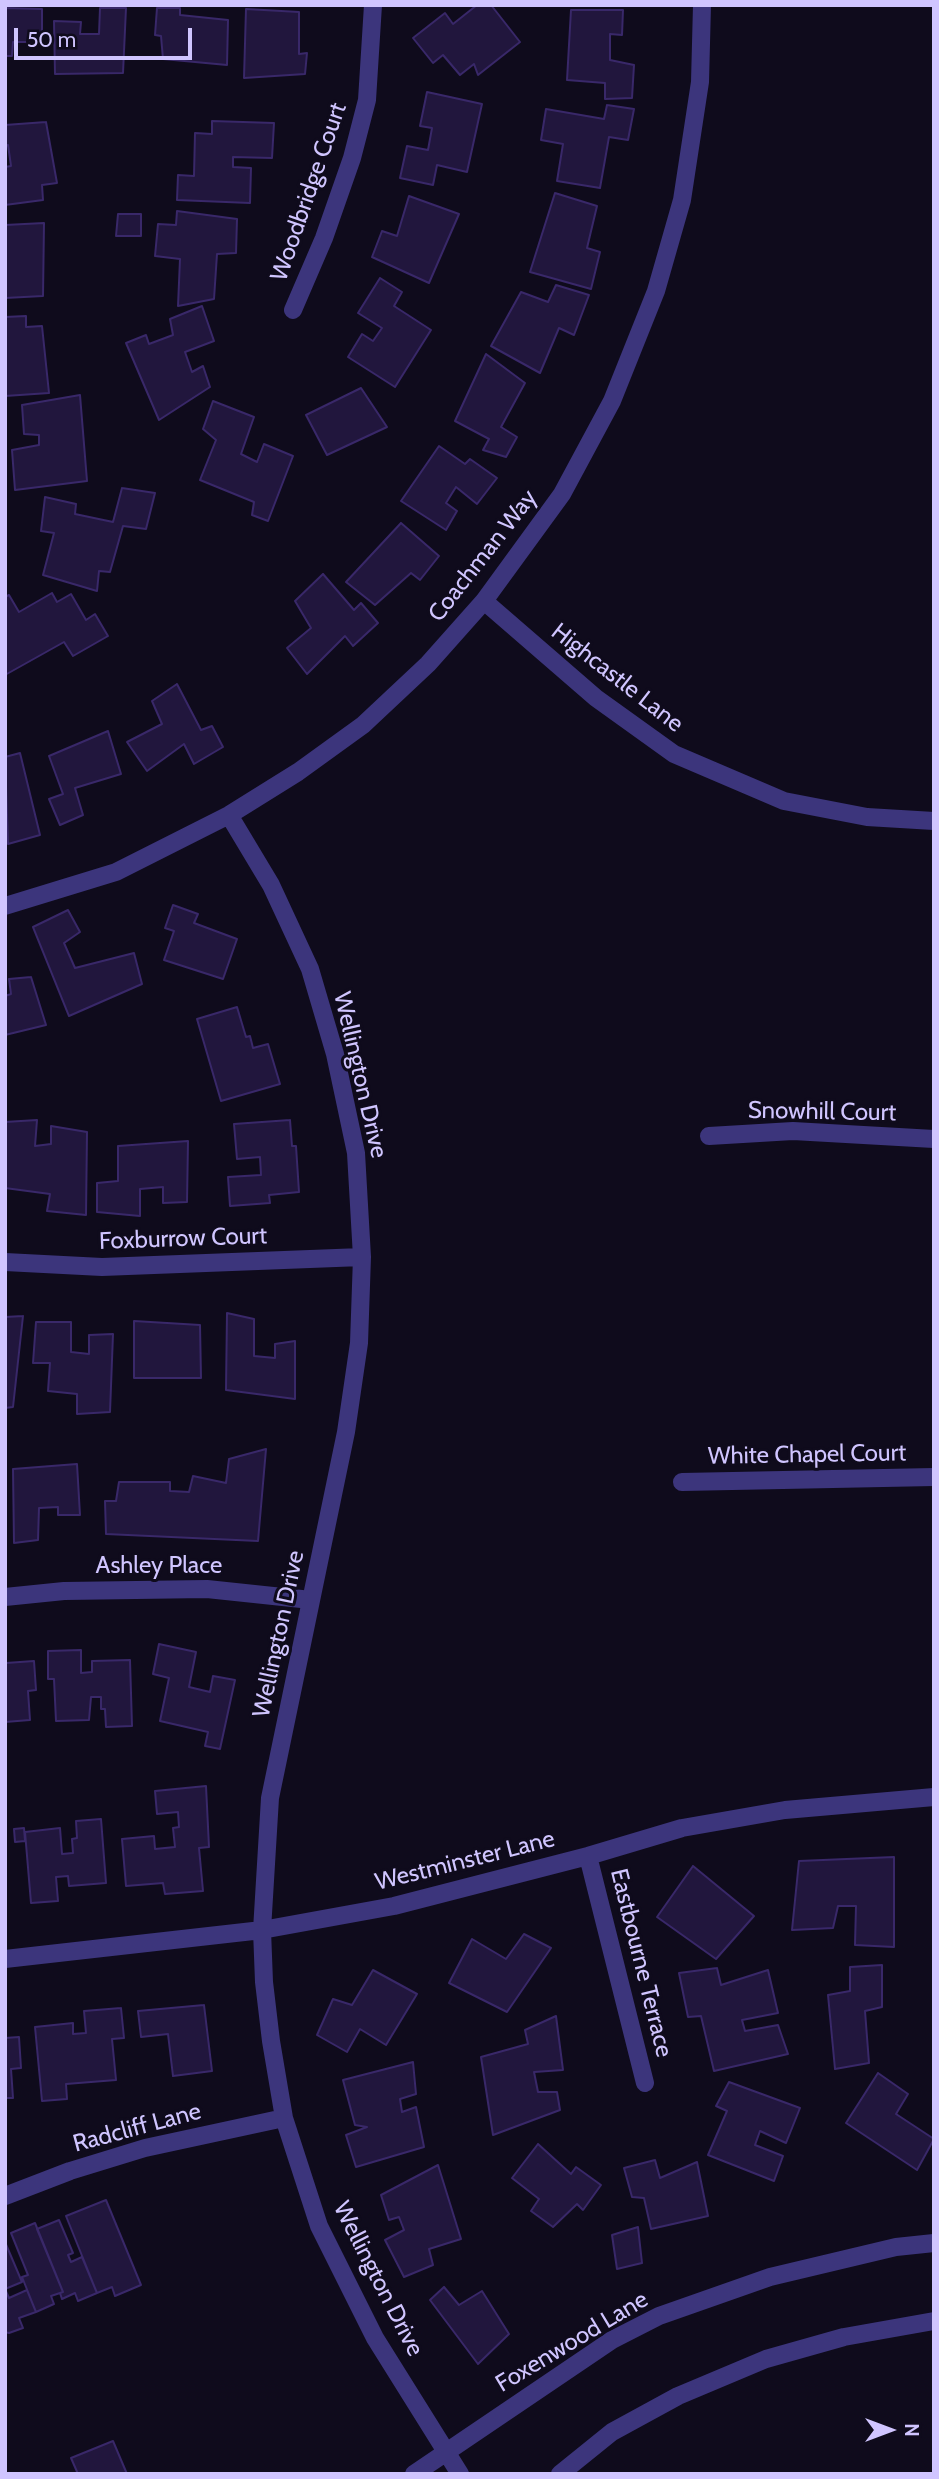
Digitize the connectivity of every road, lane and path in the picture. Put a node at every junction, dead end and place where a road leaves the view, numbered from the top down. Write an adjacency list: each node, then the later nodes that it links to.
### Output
1 (373, 5): 3 (street, Woodbridge Court)
2 (702, 5): 4 (street, Coachman Way)
3 (293, 310)
4 (484, 601): 5 (street, Coachman Way); 6 (street, Highcastle Lane)
5 (229, 815): 7 (street, Coachman Way); 10 (street, Wellington Drive)
6 (934, 821)
7 (5, 906)
8 (709, 1136): 9 (street, Snowhill Court)
9 (934, 1139)
10 (362, 1257): 11 (street, Foxburrow Court); 15 (street, Wellington Drive)
11 (5, 1262)
12 (934, 1477): 13 (street, White Chapel Court)
13 (682, 1482)
14 (5, 1597): 15 (street, Ashley Place)
15 (311, 1600): 18 (street, Wellington Drive)
16 (934, 1797): 17 (street, Westminster Lane)
17 (588, 1856): 18 (street, Westminster Lane); 20 (street, Eastbourne Terrace)
18 (262, 1930): 19 (street, Westminster Lane); 21 (street, Wellington Drive)
19 (5, 1959)
20 (646, 2083)
21 (284, 2118): 22 (street, Radcliff Lane); 25 (street, Wellington Drive)
22 (5, 2196)
23 (934, 2243): 25 (street, Foxenwood Lane)
24 (934, 2321): 28 (street)
25 (446, 2450): 26 (street, Foxenwood Lane); 27 (street, Wellington Drive)
26 (414, 2474)
27 (460, 2474)
28 (560, 2474)

